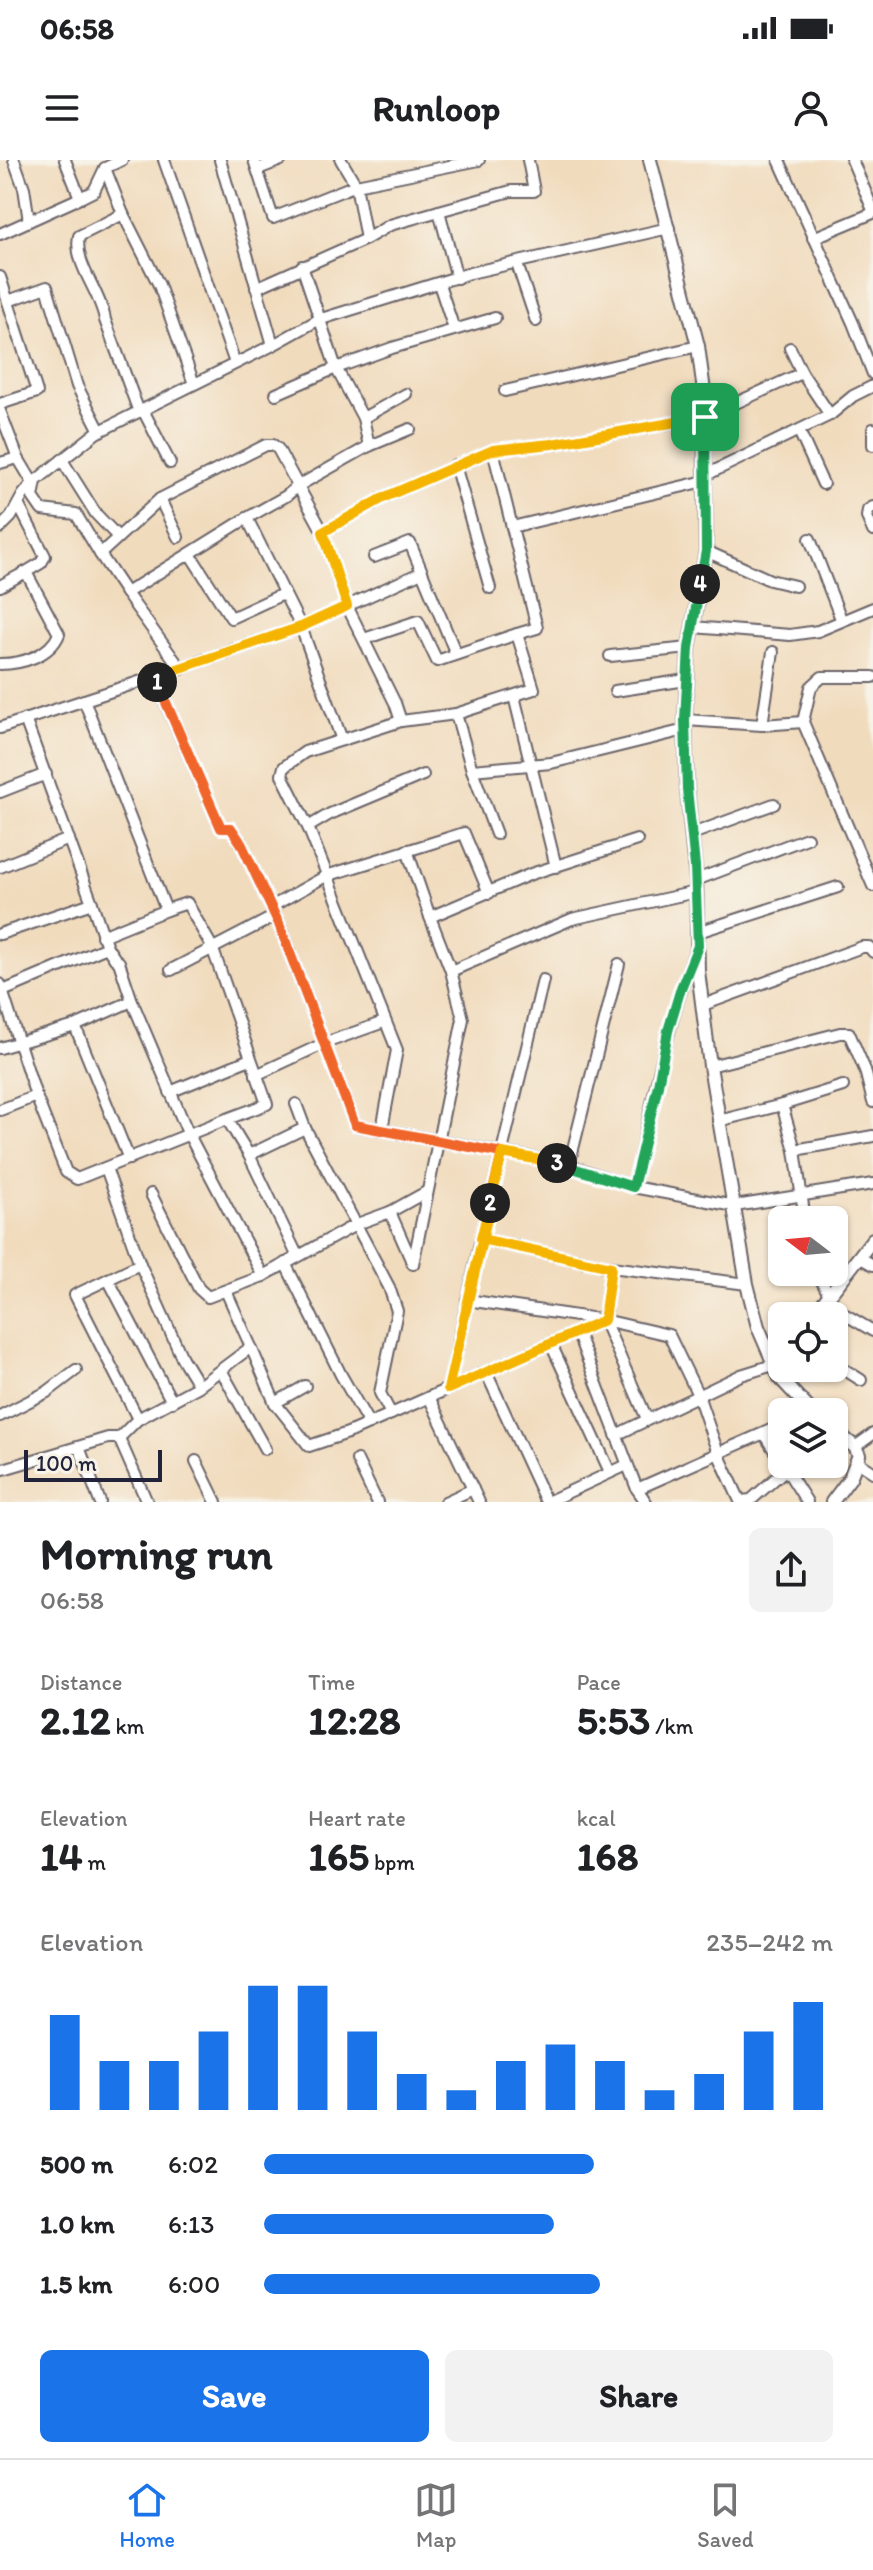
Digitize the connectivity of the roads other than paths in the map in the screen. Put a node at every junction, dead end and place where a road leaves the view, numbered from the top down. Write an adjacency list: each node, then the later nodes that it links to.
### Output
1 (14, 160): 23 (street)
2 (122, 160): 15 (street)
3 (164, 160): 42 (street)
4 (220, 160): 33 (street)
5 (281, 160): 14 (street)
6 (479, 160): 13 (street)
7 (528, 160): 20 (street)
8 (650, 160): 24 (street)
9 (779, 160): 26 (street)
10 (852, 160): 21 (street)
11 (66, 161): 17 (street)
12 (344, 161): 16 (street)
13 (453, 162): 16 (street)
14 (256, 164): 16 (street)
15 (105, 168): 18 (street); 22 (street)
16 (356, 185): 27 (street)
17 (75, 186): 18 (street); 19 (street)
18 (94, 191): 19 (street)
19 (80, 198): 23 (street)
20 (439, 211): 27 (street); 31 (street)
21 (873, 212): 26 (street)
22 (123, 214): 46 (street); 53 (street)
23 (29, 221): 25 (street)
24 (669, 228): 28 (street); 40 (street)
25 (0, 234)
26 (813, 238): 45 (street)
27 (366, 239): 29 (street)
28 (517, 264): 31 (street); 37 (street)
29 (302, 266): 33 (street); 36 (street)
30 (0, 277): 34 (street)
31 (457, 278): 32 (street)
32 (439, 284): 36 (street); 38 (street)
33 (256, 288): 39 (street)
34 (8, 301): 51 (street); 59 (street)
35 (495, 318): 38 (street)
36 (318, 320): 39 (street); 43 (street)
37 (536, 321)
38 (454, 329): 43 (street)
39 (273, 345): 42 (street)
40 (698, 346): 48 (street); 55 (street)
41 (790, 348): 44 (street)
42 (235, 363): 46 (street)
43 (336, 368): 49 (street); 56 (street)
44 (802, 373): 54 (street); 55 (street)
45 (873, 374)
46 (194, 384): 53 (street)
47 (873, 386): 54 (street)
48 (505, 391)
49 (276, 394)
50 (406, 394): 56 (street)
51 (0, 404)
52 (0, 411): 64 (street)
53 (141, 411): 59 (street); 67 (street)
54 (830, 415): 60 (street)
55 (705, 417): 63 (street); 69 (street)
56 (363, 418): 62 (street)
57 (410, 429): 62 (street)
58 (873, 429): 61 (street)
59 (100, 431): 65 (street)
60 (799, 431): 69 (street); 71 (street)
61 (873, 445)
62 (369, 446): 72 (street)
63 (493, 450): 68 (street); 77 (street)
64 (18, 458): 66 (street); 70 (street)
65 (62, 460): 70 (street); 81 (street)
66 (0, 463)
67 (170, 463)
68 (455, 465): 80 (street); 92 (street)
69 (706, 478): 77 (street); 84 (street)
70 (35, 482): 74 (street); 85 (street)
71 (823, 484)
72 (298, 486): 73 (street); 76 (street); 80 (street)
73 (160, 499): 81 (street); 82 (street)
74 (19, 506): 78 (street); 88 (street)
75 (873, 507): 79 (street)
76 (247, 518): 86 (street); 94 (street)
77 (512, 527): 100 (street)
78 (0, 528)
79 (873, 531)
80 (323, 532): 95 (street)
81 (118, 537): 85 (street)
82 (178, 537)
83 (810, 539): 97 (street)
84 (706, 551): 91 (street); 99 (street)
85 (100, 554): 93 (street)
86 (190, 554): 93 (street); 94 (street)
87 (374, 557): 89 (street)
88 (26, 572): 90 (street); 106 (street)
89 (422, 572): 95 (street); 104 (street)
90 (0, 586)
91 (795, 586)
92 (490, 588)
93 (126, 593): 107 (street)
94 (283, 594): 98 (street)
95 (347, 606): 98 (street); 101 (street)
96 (873, 608): 97 (street)
97 (841, 619): 99 (street)
98 (301, 627): 107 (street); 121 (street)
99 (693, 627): 102 (street)
100 (517, 634): 104 (street); 112 (street)
101 (364, 639): 104 (street); 116 (street)
102 (689, 648): 105 (street); 110 (street)
103 (773, 652): 119 (street)
104 (456, 654)
105 (610, 656)
106 (0, 664)
107 (181, 669): 108 (street)
108 (154, 677): 113 (street); 144 (street)
109 (873, 677): 117 (street)
110 (686, 680): 111 (street); 118 (street)
111 (615, 691)
112 (514, 696): 114 (street); 122 (street)
113 (84, 700): 115 (street); 143 (street)
114 (456, 714): 116 (street); 123 (street)
115 (25, 719): 120 (street); 124 (street)
116 (401, 721): 121 (street)
117 (803, 722): 119 (street); 138 (street)
118 (685, 725): 119 (street); 122 (street); 130 (street)
119 (762, 725)
120 (0, 728)
121 (342, 740): 128 (street)
122 (529, 765): 123 (street); 136 (street)
123 (472, 770): 129 (street)
124 (46, 774): 126 (street); 132 (street)
125 (423, 775): 128 (street)
126 (0, 792)
127 (774, 804): 130 (street)
128 (308, 827): 137 (street)
129 (496, 834)
130 (692, 834): 139 (street)
131 (807, 838): 139 (street)
132 (69, 839): 135 (street); 142 (street)
133 (637, 840): 136 (street)
134 (407, 850): 137 (street); 141 (street); 145 (street)
135 (0, 867)
136 (556, 867): 141 (street)
137 (326, 876): 144 (street); 159 (street)
138 (871, 878)
139 (696, 886): 146 (street); 154 (street)
140 (838, 887): 146 (street)
141 (489, 893): 145 (street)
142 (92, 903): 147 (street); 148 (street)
143 (166, 910): 148 (street); 150 (street)
144 (273, 911): 150 (street); 162 (street)
145 (430, 917): 154 (street)
146 (698, 932): 149 (street)
147 (0, 934)
148 (104, 941): 156 (street); 157 (street)
149 (698, 946): 158 (street); 188 (street)
150 (212, 947): 153 (street); 164 (street)
151 (873, 952): 158 (street)
152 (619, 964): 185 (street)
153 (171, 970)
154 (451, 971): 180 (street)
155 (543, 980): 182 (street)
156 (1, 988): 161 (street)
157 (132, 1001): 160 (street); 168 (street)
158 (703, 1005): 165 (street)
159 (384, 1022): 162 (street); 177 (street)
160 (75, 1026): 161 (street); 184 (street)
161 (17, 1042): 163 (street); 169 (street)
162 (325, 1043): 166 (street); 177 (street)
163 (0, 1048)
164 (250, 1059): 166 (street); 168 (street)
165 (710, 1066): 170 (street); 175 (street)
166 (256, 1075): 174 (street)
167 (843, 1086): 172 (street)
168 (170, 1092): 178 (street)
169 (36, 1096): 173 (street); 186 (street)
170 (873, 1102)
171 (296, 1104): 176 (street)
172 (782, 1105): 175 (street); 181 (street)
173 (0, 1110)
174 (227, 1119): 178 (street); 183 (street)
175 (718, 1121): 192 (street)
176 (305, 1128): 183 (street); 195 (street)
177 (382, 1129): 180 (street)
178 (188, 1133): 184 (street); 204 (street)
179 (873, 1136): 181 (street)
180 (436, 1141): 182 (street); 189 (street)
181 (795, 1150): 191 (street)
182 (502, 1153): 185 (street); 196 (street)
183 (249, 1155): 198 (street)
184 (129, 1159): 186 (street)
185 (569, 1165): 188 (street)
186 (106, 1168): 201 (street)
187 (873, 1184): 191 (street)
188 (633, 1187): 192 (street)
189 (426, 1192): 194 (street); 194 (street)
190 (151, 1194): 208 (street)
191 (801, 1197): 192 (street); 193 (street)
192 (735, 1206): 206 (street)
193 (803, 1206)
194 (390, 1212): 195 (street)
195 (357, 1224): 198 (street); 231 (street)
196 (481, 1239): 203 (street); 210 (street)
197 (873, 1239): 199 (street)
198 (297, 1255): 200 (street)
199 (859, 1257): 202 (street); 209 (street)
200 (285, 1263): 204 (street); 235 (street)
201 (140, 1264): 205 (street); 224 (street)
202 (873, 1265)
203 (611, 1267): 206 (street); 212 (street)
204 (263, 1276): 208 (street)
205 (108, 1279): 229 (street); 233 (street)
206 (747, 1284): 217 (street)
207 (822, 1286): 209 (street)
208 (226, 1291): 216 (street)
209 (826, 1298): 211 (street); 213 (street)
210 (467, 1300): 212 (street); 226 (street)
211 (824, 1302)
212 (604, 1320): 214 (street); 227 (street); 234 (street)
213 (873, 1331)
214 (577, 1332): 215 (street); 239 (street)
215 (551, 1344): 221 (street); 252 (street)
216 (251, 1347): 220 (street); 230 (street)
217 (768, 1352)
218 (768, 1367): 227 (street)
219 (76, 1370): 232 (street)
220 (221, 1370): 224 (street); 245 (street)
221 (486, 1372): 226 (street); 265 (street)
222 (848, 1372): 223 (street)
223 (861, 1380)
224 (199, 1386): 229 (street)
225 (305, 1386): 230 (street)
226 (448, 1389): 228 (street)
227 (698, 1395): 234 (street); 246 (street)
228 (429, 1397): 231 (street); 256 (street)
229 (172, 1402): 233 (street)
230 (275, 1403): 235 (street)
231 (391, 1414): 235 (street)
232 (0, 1416)
233 (138, 1419): 240 (street)
234 (647, 1419): 239 (street)
235 (369, 1424)
236 (768, 1432): 237 (street)
237 (764, 1434): 241 (street); 246 (street)
238 (873, 1434): 244 (street)
239 (616, 1435): 250 (street)
240 (119, 1438): 243 (street); 260 (street)
241 (768, 1441)
242 (848, 1441): 244 (street)
243 (79, 1447): 251 (street); 259 (street)
244 (855, 1447): 249 (street)
245 (265, 1449)
246 (718, 1453): 254 (street); 257 (street)
247 (357, 1460): 262 (street)
248 (196, 1461): 261 (street)
249 (858, 1462): 253 (street); 258 (street)
250 (627, 1465): 252 (street); 257 (street)
251 (0, 1470)
252 (610, 1472): 265 (street)
253 (873, 1472)
254 (776, 1478)
255 (790, 1478): 267 (street)
256 (473, 1489): 263 (street); 264 (street)
257 (637, 1489): 266 (street)
258 (837, 1500)
259 (100, 1502)
260 (147, 1502)
261 (216, 1502)
262 (377, 1502)
263 (445, 1502)
264 (479, 1502)
265 (546, 1502)
266 (646, 1502)
267 (807, 1502)

